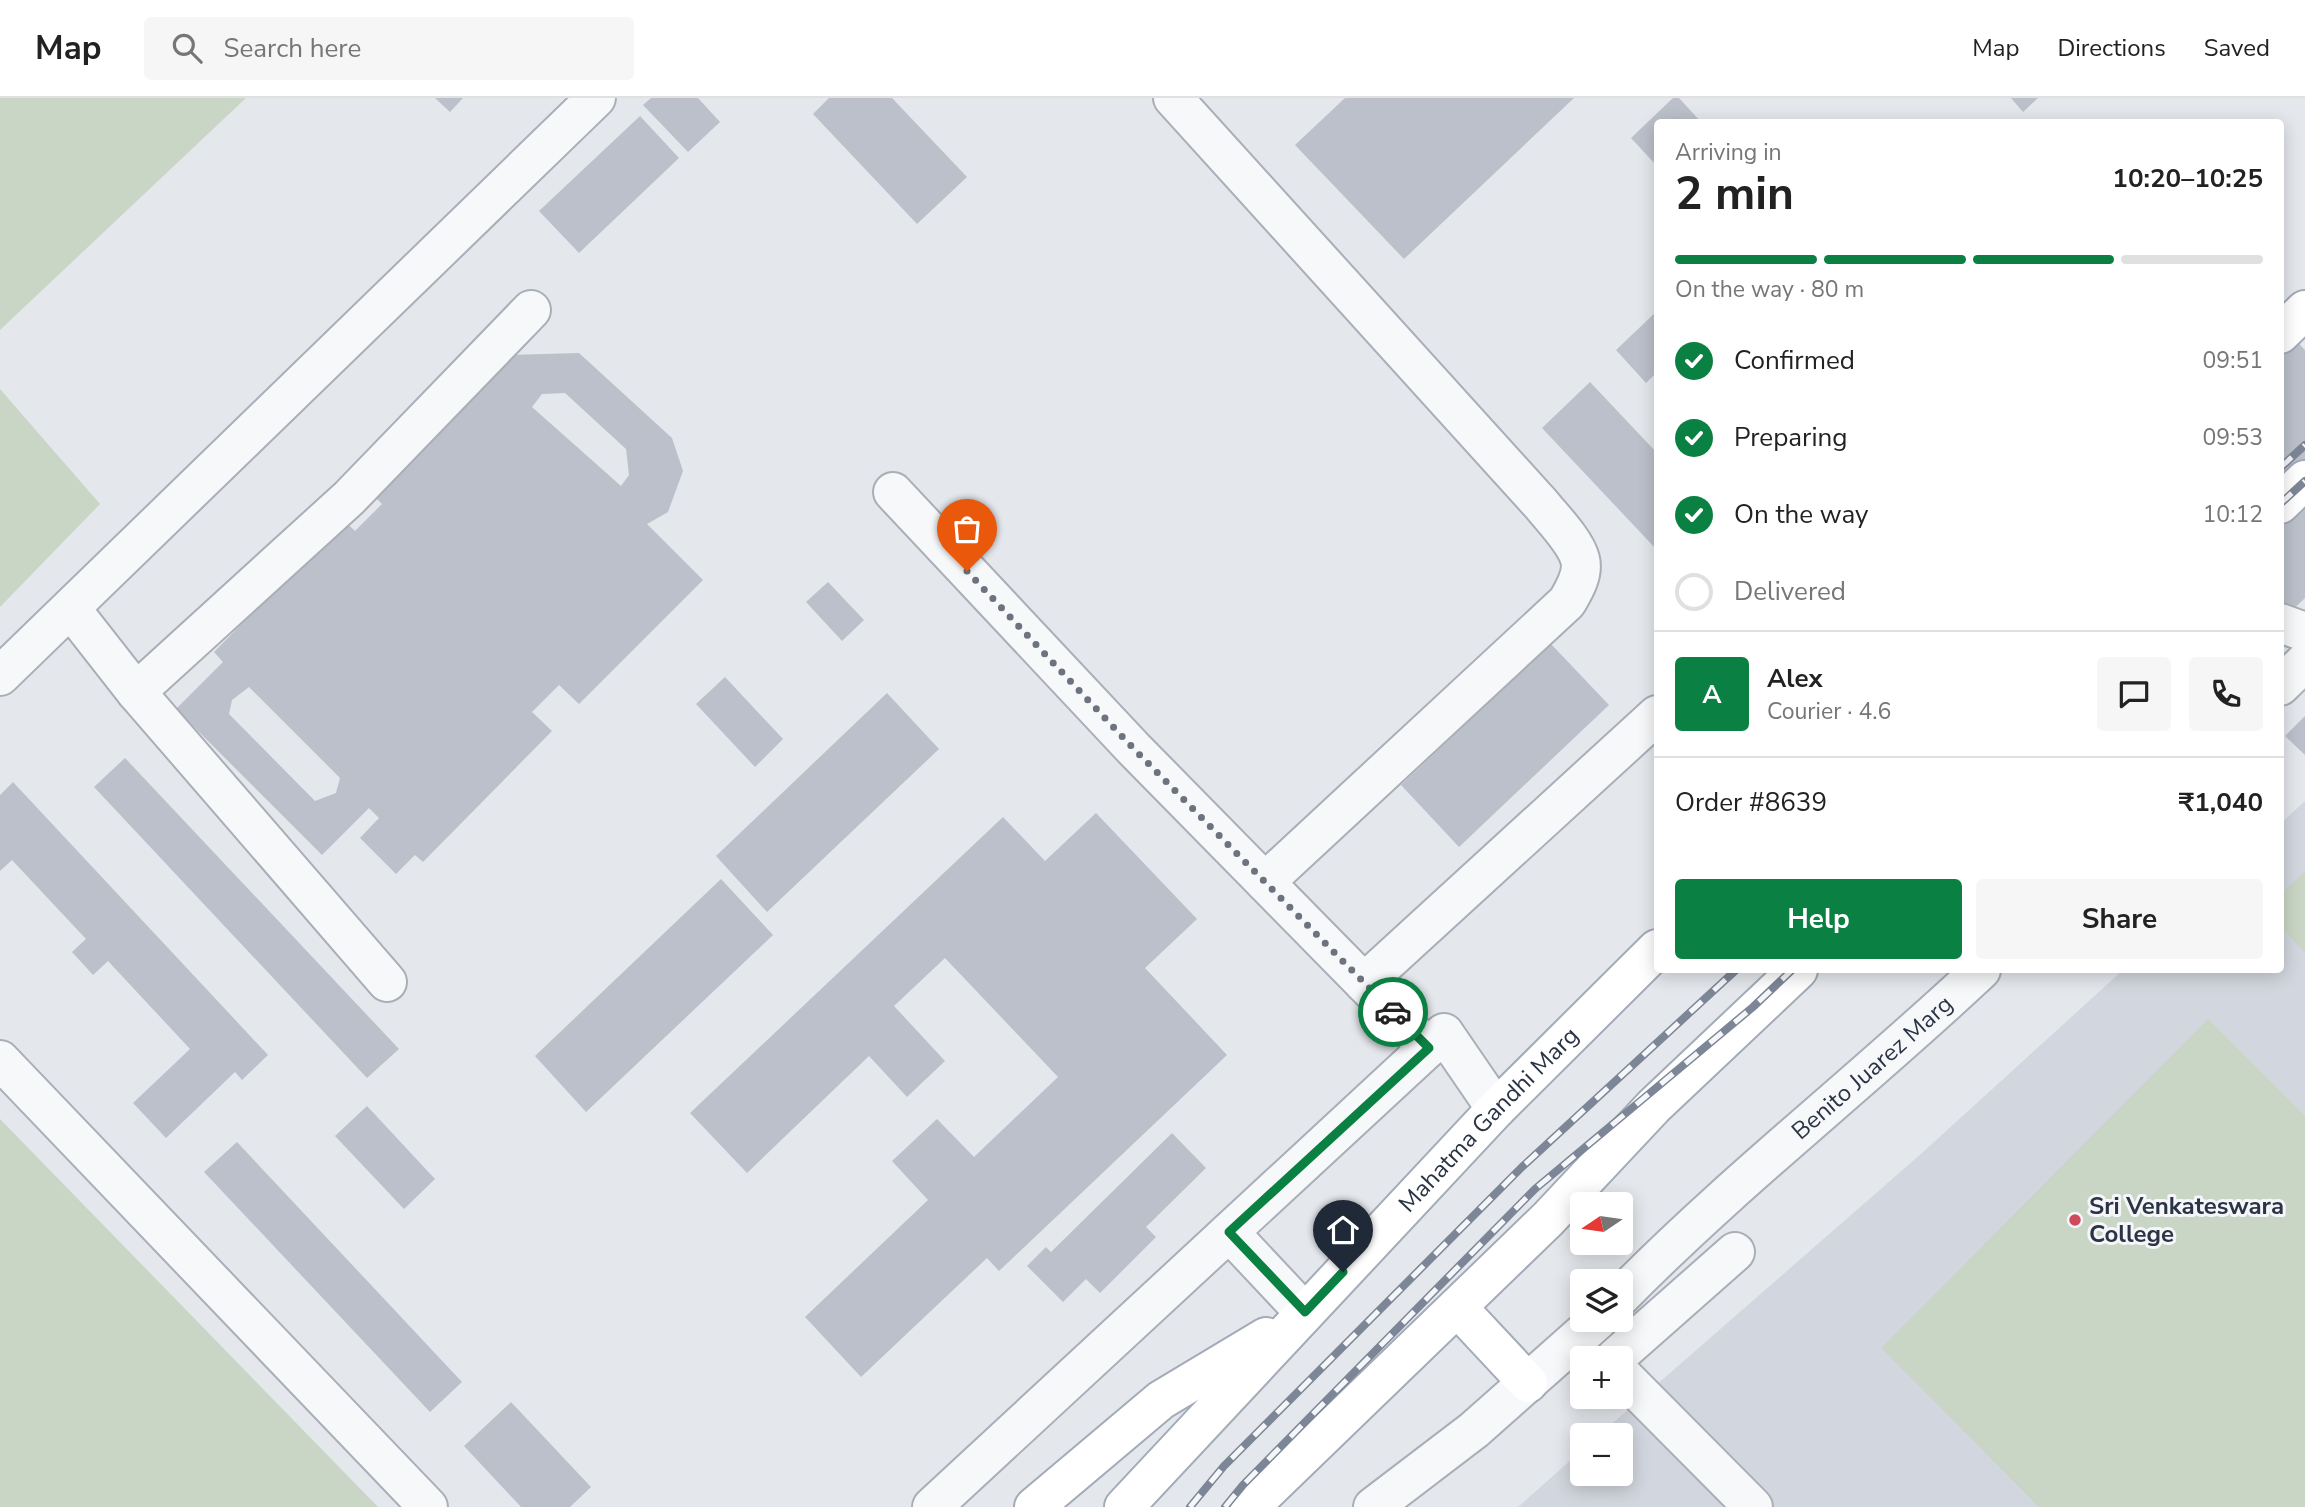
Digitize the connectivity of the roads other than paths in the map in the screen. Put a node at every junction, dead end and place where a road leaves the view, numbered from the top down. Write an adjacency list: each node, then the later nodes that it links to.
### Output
1 (596, 98): 9 (street)
2 (1173, 98): 17 (street)
3 (531, 310): 15 (street)
4 (2305, 310): 5 (main road)
5 (2284, 330)
6 (2305, 481): 8 (main road)
7 (893, 492): 17 (street)
8 (2284, 500)
9 (71, 609): 13 (street); 15 (street)
10 (2284, 624): 11 (street)
11 (2305, 632)
12 (2305, 662): 14 (street)
13 (0, 676)
14 (2284, 681)
15 (136, 692): 21 (street)
16 (1654, 718): 22 (street)
17 (1265, 882): 22 (street)
18 (1654, 952): 25 (main road, Mahatma Gandhi Marg)
19 (1795, 973): 29 (main road)
20 (1978, 973): 28 (street, Benito Juarez Marg)
21 (387, 982)
22 (1364, 983): 23 (street)
23 (1429, 1048): 25 (street); 26 (street)
24 (0, 1060): 35 (street)
25 (1496, 1109): 30 (main road, Mahatma Gandhi Marg)
26 (1229, 1232): 30 (street); 36 (street)
27 (1735, 1252): 32 (street)
28 (1633, 1285)
29 (1457, 1307): 33 (main road); 39 (main road)
30 (1305, 1312): 37 (main road); 38 (main road, Mahatma Gandhi Marg)
31 (1585, 1332): 33 (street)
32 (1629, 1346)
33 (1528, 1383): 40 (street)
34 (1633, 1386): 41 (street)
35 (428, 1507)
36 (932, 1507)
37 (1034, 1507)
38 (1124, 1507)
39 (1250, 1507)
40 (1373, 1507)
41 (1753, 1507)

